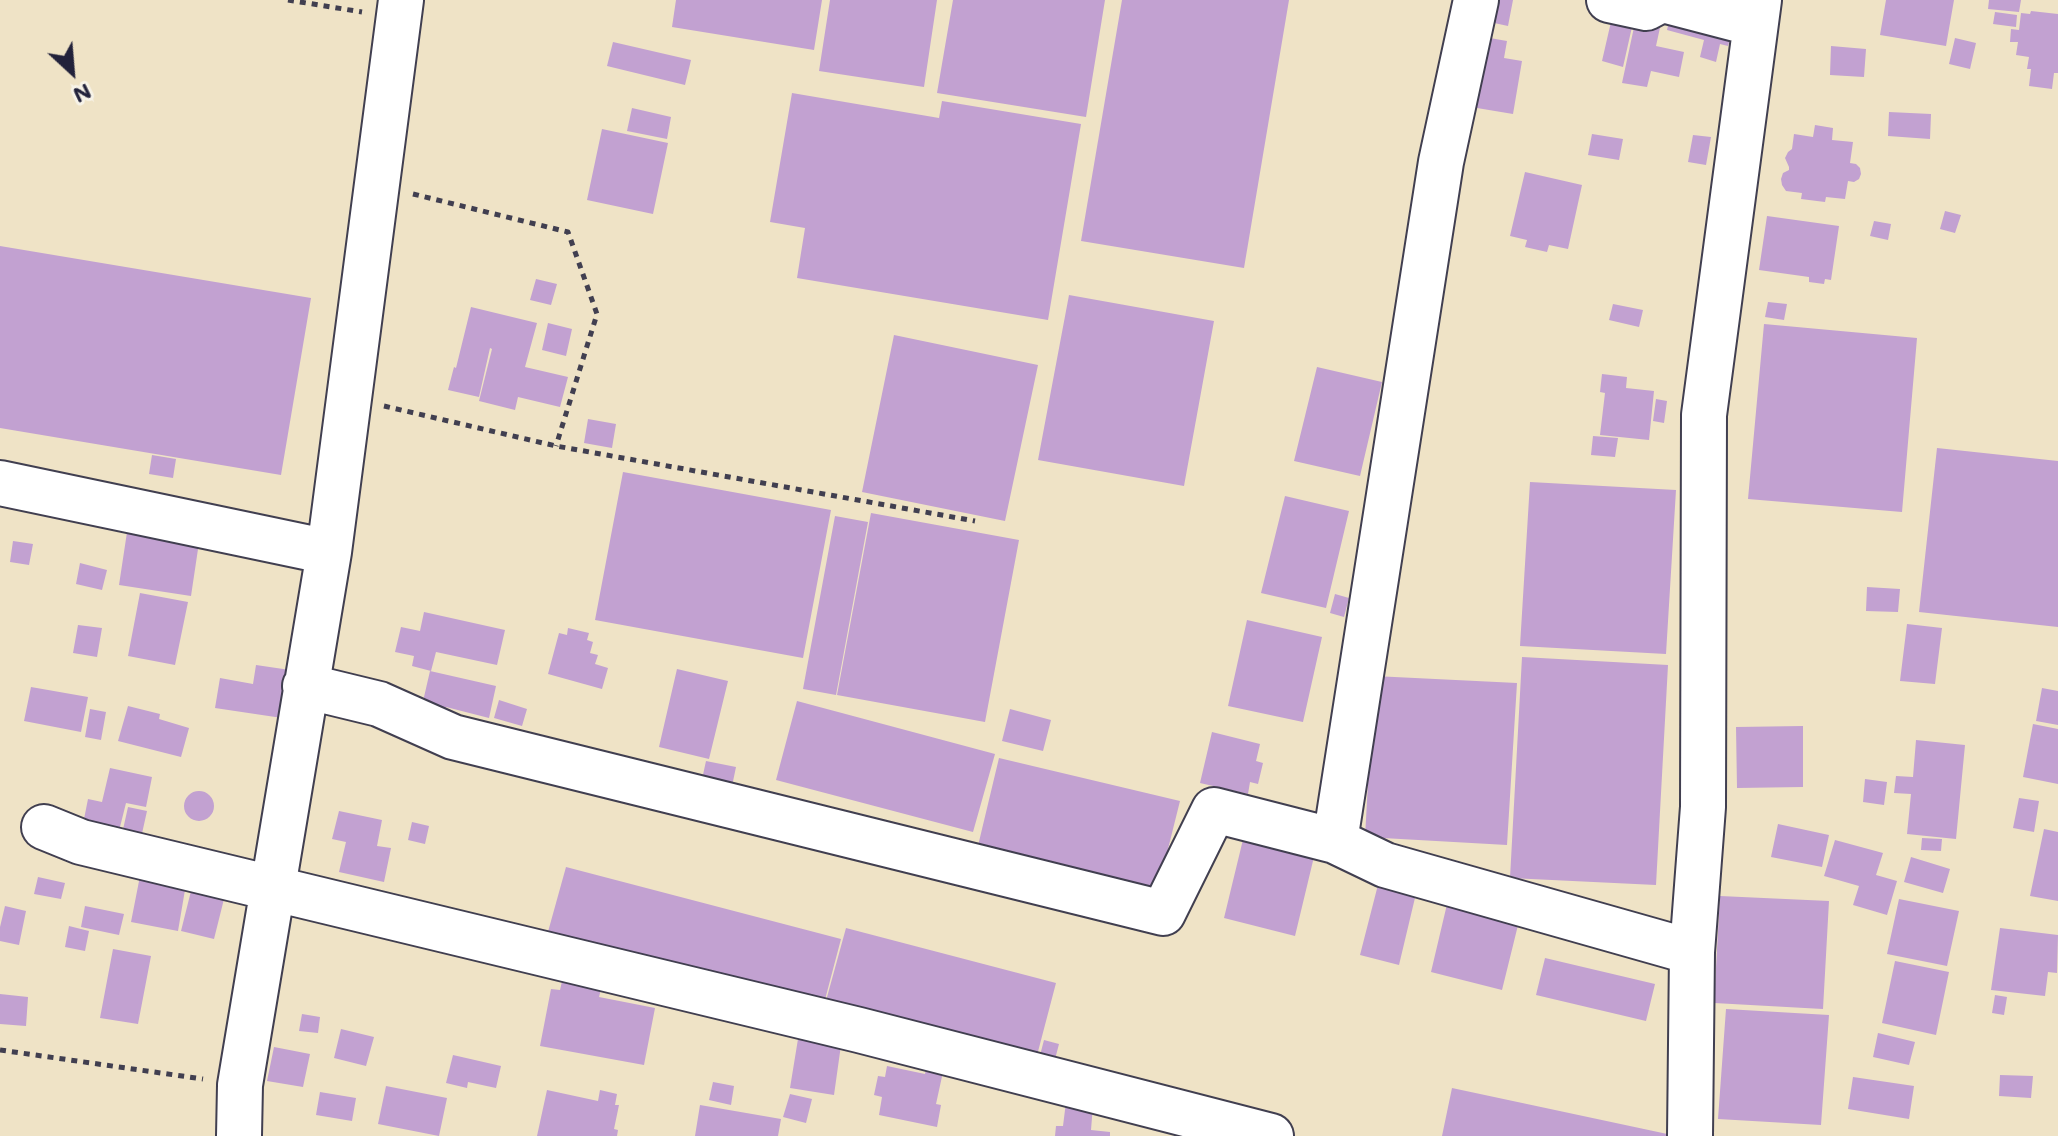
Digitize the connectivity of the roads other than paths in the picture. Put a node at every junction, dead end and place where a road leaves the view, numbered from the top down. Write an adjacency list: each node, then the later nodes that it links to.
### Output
1 (1476, 0): 10 (street)
2 (1609, 0): 3 (street)
3 (1662, 0): 5 (street)
4 (400, 9): 7 (street)
5 (1757, 12): 12 (street)
6 (0, 483): 7 (street)
7 (329, 552): 8 (street)
8 (305, 686): 10 (street); 11 (street)
9 (44, 827): 11 (street)
10 (1335, 841): 12 (street)
11 (272, 889): 13 (street); 14 (street)
12 (1692, 952): 15 (street)
13 (239, 1136)
14 (1271, 1136)
15 (1690, 1136)

